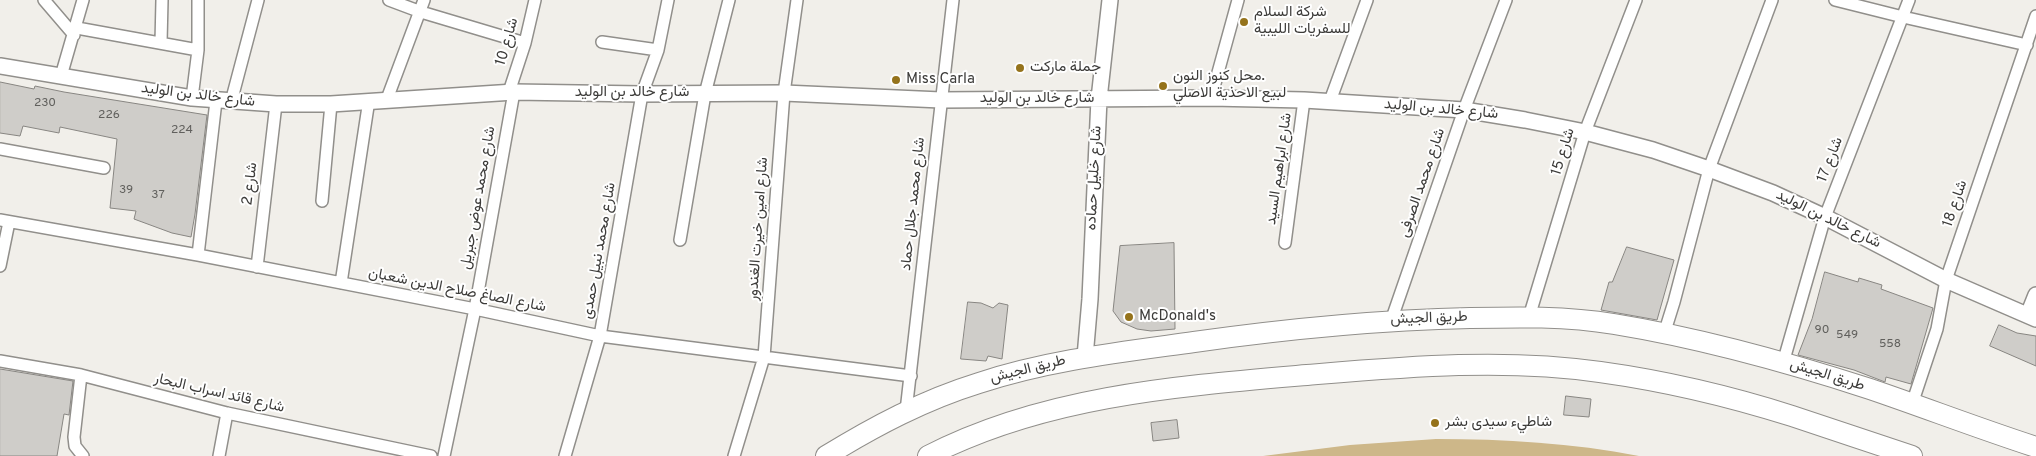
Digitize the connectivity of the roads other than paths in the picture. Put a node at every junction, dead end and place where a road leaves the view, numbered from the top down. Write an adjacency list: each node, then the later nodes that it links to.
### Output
1 (44, 0): 24 (street)
2 (83, 0): 24 (street)
3 (162, 0): 27 (street)
4 (198, 0): 29 (street)
5 (258, 0): 44 (street)
6 (389, 0): 21 (street)
7 (424, 0): 21 (street)
8 (535, 0): 25 (street, شارع 10)
9 (668, 0): 30 (street, شارع محمد نبيل حمدى)
10 (729, 0): 36 (street)
11 (797, 0): 34 (street, شارع امين خيرت الغندور)
12 (954, 0): 42 (street, شارع محمد جلال حماد)
13 (1110, 0): 40 (street, شارع خليل حماده)
14 (1238, 0): 38 (street)
15 (1367, 0): 45 (street)
16 (1506, 0): 48 (street, شارع محمد الصرفى)
17 (1636, 0): 49 (street, شارع 15)
18 (1772, 0): 52 (street)
19 (1835, 0): 23 (street)
20 (1909, 0): 23 (street, شارع 17)
21 (421, 12): 25 (street); 39 (street)
22 (2036, 16): 28 (street, شارع 18)
23 (1903, 17): 28 (street); 54 (street, شارع 17)
24 (75, 32): 27 (street); 32 (street)
25 (525, 42): 33 (street, شارع 10)
26 (602, 42): 30 (street)
27 (161, 43): 29 (street)
28 (2027, 45): 61 (street, شارع 18)
29 (198, 50): 37 (street)
30 (658, 50): 35 (street, شارع محمد نبيل حمدى)
31 (0, 66): 32 (street, شارع خالد بن الوليد)
32 (62, 76): 37 (street, شارع خالد بن الوليد)
33 (511, 92): 35 (street, شارع خالد بن الوليد); 39 (street, شارع خالد بن الوليد); 64 (street, شارع محمد عوض جبريل)
34 (784, 93): 36 (street, شارع خالد بن الوليد); 42 (street, شارع خالد بن الوليد); 70 (street, شارع امين خيرت الغندور)
35 (642, 94): 36 (street, شارع خالد بن الوليد); 69 (street, شارع محمد نبيل حمدى)
36 (705, 94): 56 (street)
37 (192, 98): 44 (street, شارع خالد بن الوليد)
38 (1211, 98): 40 (street, شارع خالد بن الوليد); 43 (street, شارع خالد بن الوليد)
39 (387, 99): 41 (street, شارع خالد بن الوليد)
40 (1099, 99): 42 (street, شارع خالد بن الوليد); 71 (street, شارع خليل حماده)
41 (369, 100): 47 (street, شارع خالد بن الوليد); 62 (street)
42 (941, 100): 75 (street, شارع محمد جلال حماد)
43 (1304, 100): 45 (street, شارع خالد بن الوليد); 57 (street, شارع ابراهيم السيد)
44 (223, 101): 46 (street, شارع خالد بن الوليد); 58 (street)
45 (1330, 101): 48 (street, شارع خالد بن الوليد)
46 (276, 104): 47 (street, شارع خالد بن الوليد); 60 (street, شارع 2)
47 (332, 104): 53 (street)
48 (1464, 110): 49 (street, شارع خالد بن الوليد); 67 (street, شارع محمد الصرفى)
49 (1585, 132): 52 (street, شارع خالد بن الوليد); 65 (street, شارع 15)
50 (0, 149): 51 (street)
51 (104, 168)
52 (1709, 169): 54 (street, شارع خالد بن الوليد); 68 (street)
53 (322, 201)
54 (1825, 217): 61 (street, شارع خالد بن الوليد); 73 (street, شارع 17)
55 (4, 221): 58 (street, شارع الصاغ صلاح الدين شعبان); 59 (street)
56 (680, 240)
57 (1285, 243)
58 (198, 255): 60 (street, شارع الصاغ صلاح الدين شعبان)
59 (0, 266)
60 (256, 267): 62 (street, شارع الصاغ صلاح الدين شعبان)
61 (1946, 280): 66 (street, شارع خالد بن الوليد); 76 (street, شارع 18)
62 (341, 283): 64 (street, شارع الصاغ صلاح الدين شعبان)
63 (2036, 295): 66 (street)
64 (475, 309): 69 (street, شارع الصاغ صلاح الدين شعبان); 83 (street, شارع محمد عوض جبريل)
65 (1529, 317): 67 (highway, طريق الجيش); 68 (highway, طريق الجيش)
66 (2032, 317)
67 (1391, 321): 71 (highway, طريق الجيش)
68 (1664, 334): 73 (highway, طريق الجيش)
69 (600, 336): 70 (street, شارع الصاغ صلاح الدين شعبان); 84 (street, شارع محمد نبيل حمدى)
70 (764, 357): 75 (street, شارع الصاغ صلاح الدين شعبان); 85 (street, شارع امين خيرت الغندور)
71 (1085, 357): 77 (highway, طريق الجيش)
72 (0, 361): 74 (street, شارع قائد اسراب البحار)
73 (1783, 363): 76 (highway, طريق الجيش)
74 (81, 375): 78 (street, شارع قائد اسراب البحار); 80 (street)
75 (911, 376): 77 (street, شارع محمد جلال حماد)
76 (1912, 404): 79 (highway, طريق الجيش)
77 (906, 411): 86 (highway, طريق الجيش)
78 (227, 413): 81 (street); 82 (street, شارع قائد اسراب البحار)
79 (2036, 447)
80 (83, 456)
81 (219, 456)
82 (431, 456)
83 (444, 456)
84 (565, 456)
85 (734, 456)
86 (826, 456)
87 (928, 456): 88 (highway)
88 (1912, 456)

